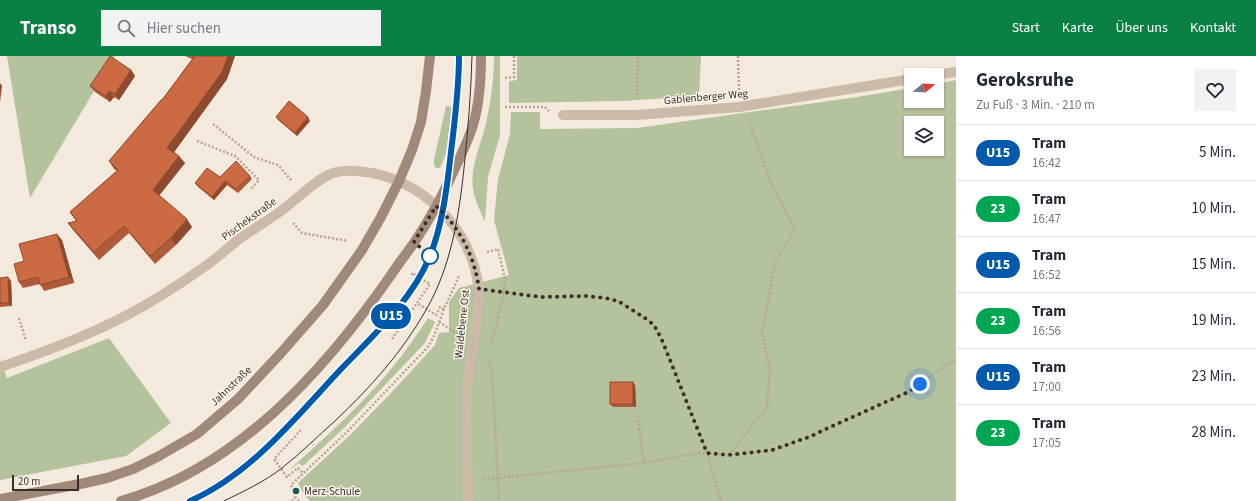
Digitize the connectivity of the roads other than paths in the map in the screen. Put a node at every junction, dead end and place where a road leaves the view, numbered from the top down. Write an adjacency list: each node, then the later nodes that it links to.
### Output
1 (430, 56): 7 (main road)
2 (481, 56): 8 (main road)
3 (956, 72): 4 (street)
4 (944, 74)
5 (904, 80): 6 (street, Gablenberger Weg)
6 (562, 115)
7 (399, 181): 8 (street, Waldebene Ost); 9 (street, Pischekstraße); 10 (main road, Jahnstraße)
8 (436, 206): 11 (main road); 12 (street, Waldebene Ost)
9 (0, 367)
10 (0, 499)
11 (121, 501)
12 (468, 501)

